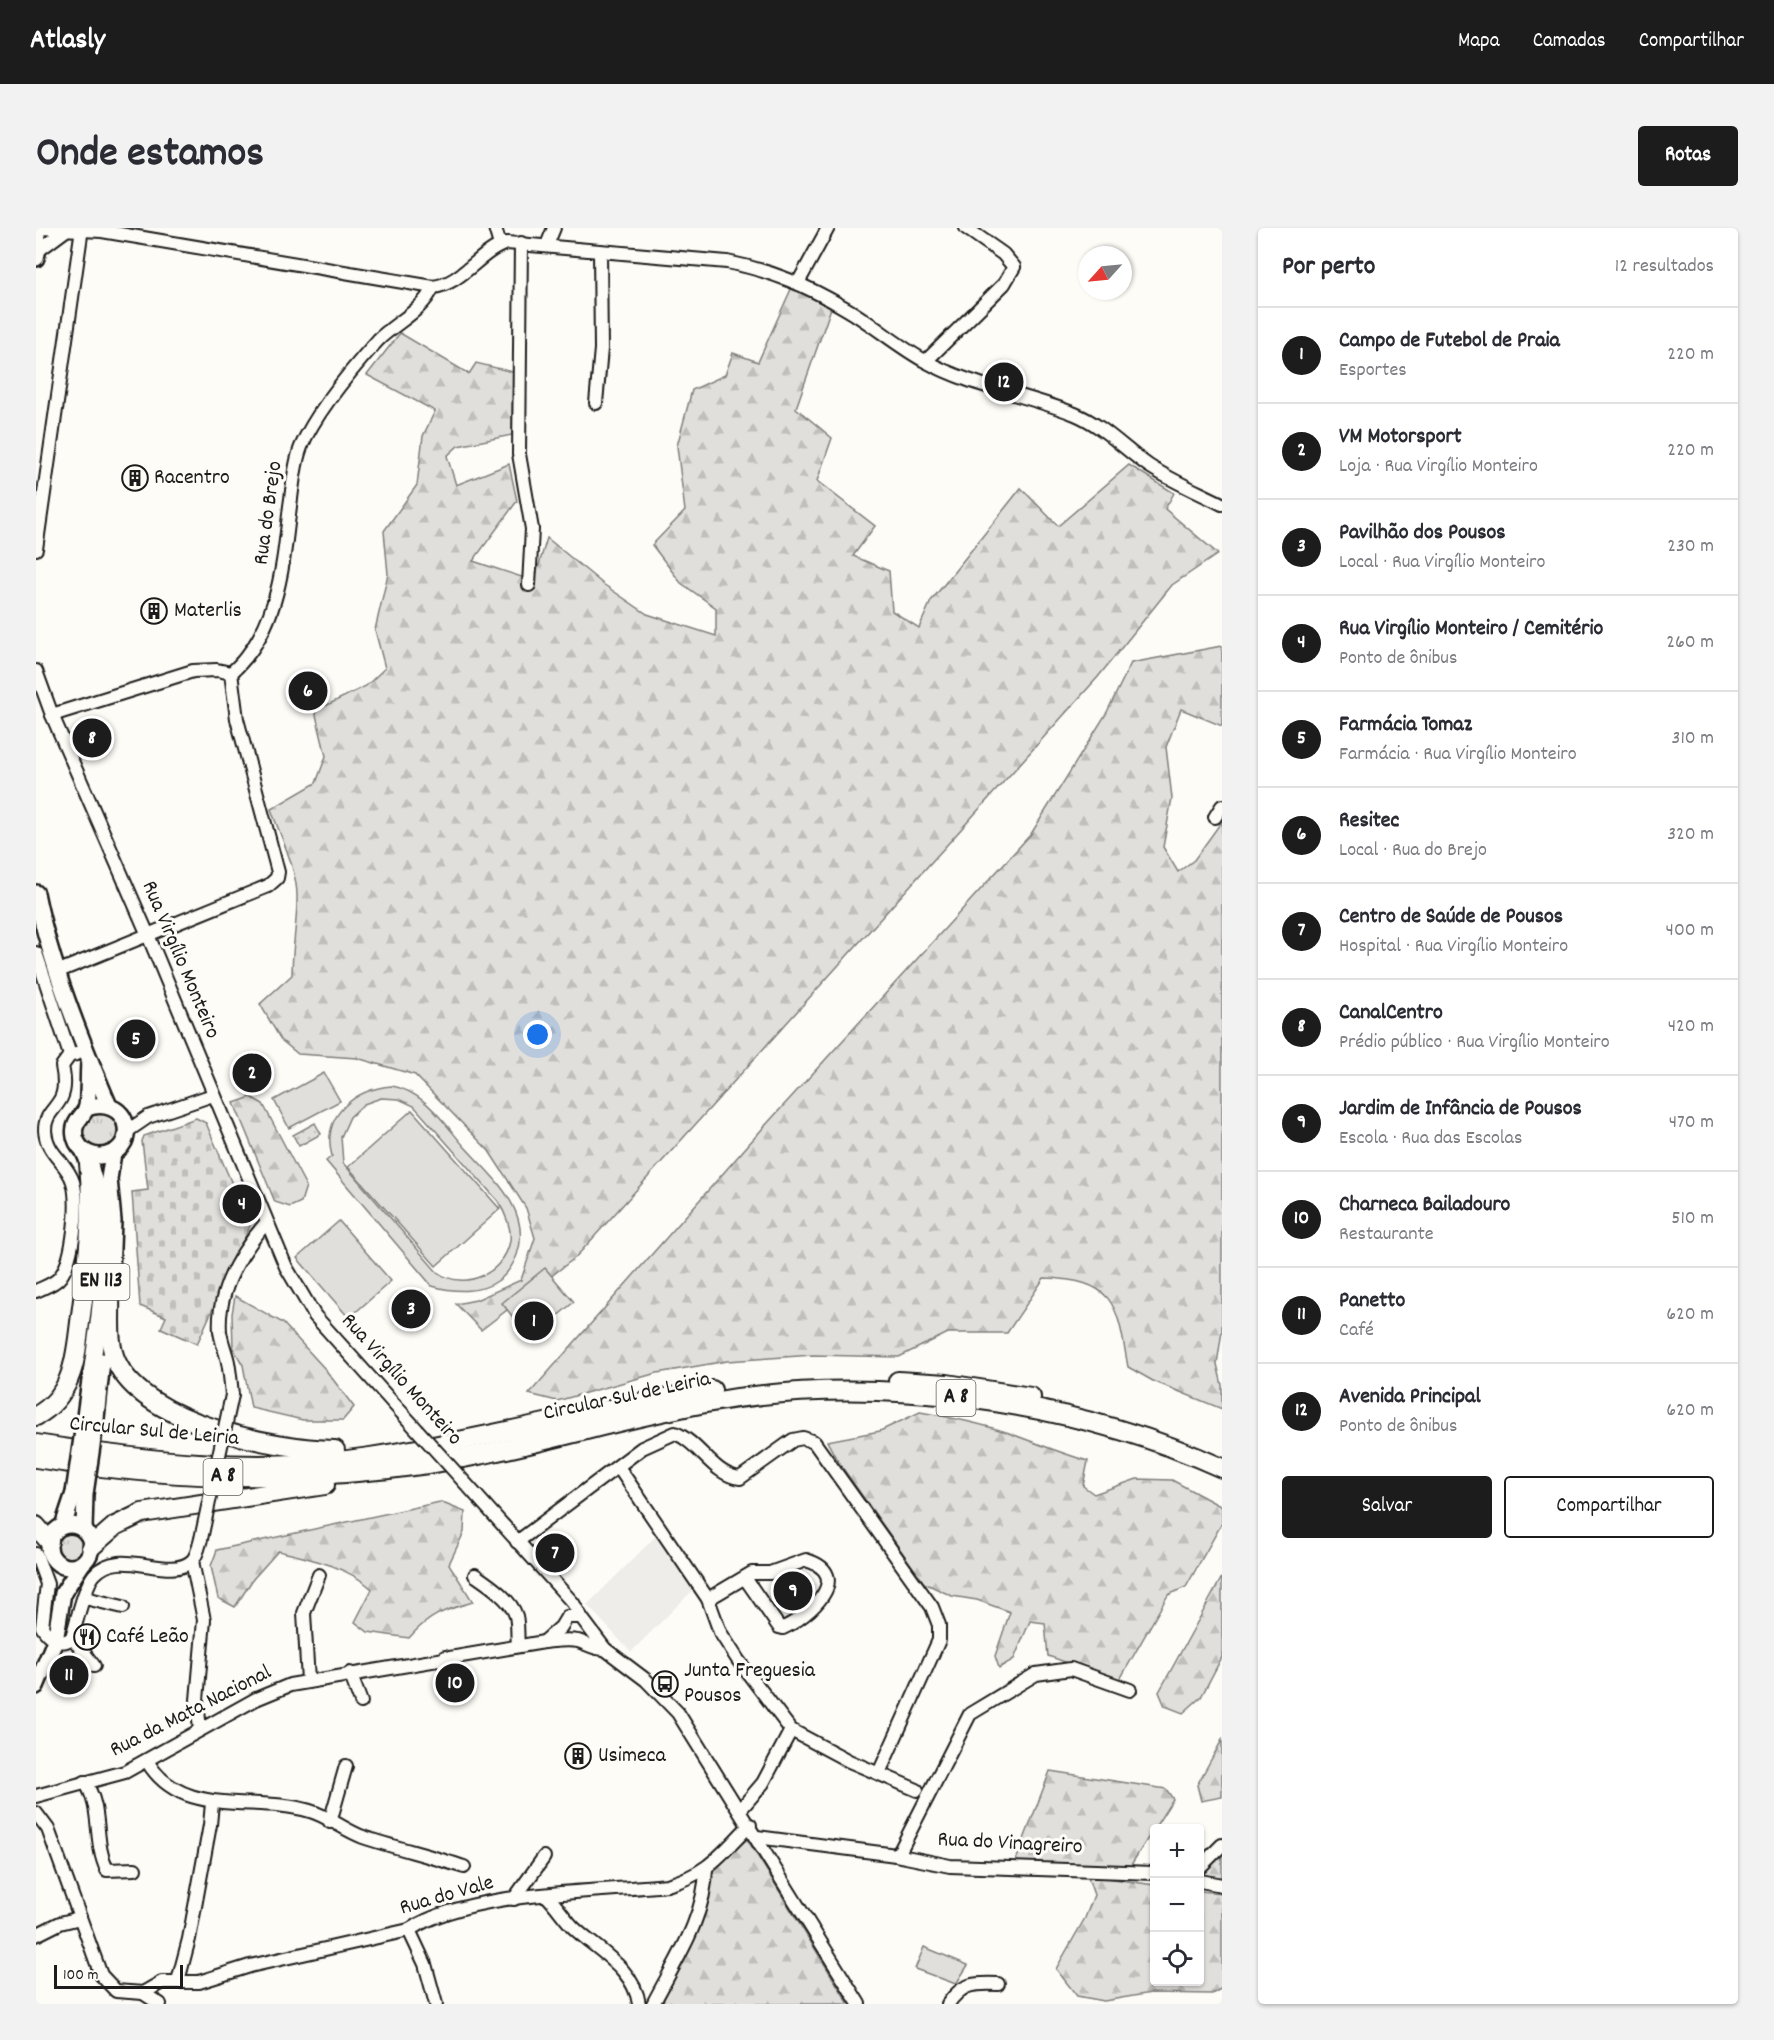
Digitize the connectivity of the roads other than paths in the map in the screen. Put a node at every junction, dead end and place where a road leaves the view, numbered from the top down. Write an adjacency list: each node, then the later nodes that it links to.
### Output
1 (40, 228): 7 (street)
2 (495, 228): 10 (street)
3 (554, 228): 11 (street)
4 (828, 228): 14 (street)
5 (966, 228): 16 (street)
6 (82, 229): 7 (street); 15 (street); 19 (street)
7 (66, 230): 13 (street)
8 (36, 232): 13 (main road)
9 (520, 243): 10 (street); 11 (street); 20 (street)
10 (500, 245): 15 (street)
11 (547, 245): 12 (street)
12 (600, 251): 14 (street); 17 (street)
13 (38, 254)
14 (798, 283): 16 (street)
15 (433, 287): 22 (street, Rua do Brejo)
16 (926, 362): 18 (street)
17 (596, 403)
18 (1222, 504)
19 (36, 549)
20 (528, 585)
21 (36, 671): 23 (street, Rua Virgílio Monteiro)
22 (231, 673): 23 (street); 28 (street)
23 (52, 715): 28 (street, Rua Virgílio Monteiro)
24 (1222, 806): 25 (street)
25 (1215, 817)
26 (36, 893): 27 (main road, EN 113)
27 (38, 911): 30 (main road, EN 113)
28 (148, 935): 30 (street); 33 (street, Rua Virgílio Monteiro)
29 (36, 953): 31 (street)
30 (59, 970): 32 (main road, EN 113)
31 (70, 1055): 32 (street); 42 (street)
32 (88, 1055): 34 (main road, EN 113); 35 (main road, EN 113)
33 (213, 1095): 37 (street); 41 (street, Rua Virgílio Monteiro)
34 (109, 1106): 35 (main road); 36 (main road, EN 113)
35 (87, 1108): 40 (main road, EN 113)
36 (122, 1116): 37 (street); 38 (main road)
37 (148, 1117): 38 (street)
38 (126, 1132): 39 (main road, EN 113)
39 (113, 1153): 40 (main road); 43 (main road, EN 113)
40 (86, 1156): 44 (highway); 45 (main road, EN 113)
41 (266, 1223): 57 (street, Rua Virgílio Monteiro, bridge); 61 (street, bridge)
42 (36, 1291)
43 (110, 1295): 45 (main road, EN 113); 49 (highway)
44 (36, 1416)
45 (90, 1417): 52 (main road, EN 113, bridge)
46 (36, 1444): 49 (highway, Circular Sul de Leiria / A 8)
47 (1222, 1455): 49 (highway, Circular Sul de Leiria / A 8)
48 (36, 1458): 49 (highway, Circular Sul de Leiria / A 8)
49 (410, 1458): 51 (highway, Circular Sul de Leiria / A 8); 58 (highway)
50 (619, 1468): 57 (street); 69 (street); 91 (street)
51 (1222, 1468)
52 (79, 1494): 54 (main road, EN 113); 55 (main road, EN 113)
53 (36, 1526): 56 (highway)
54 (63, 1526): 55 (main road); 56 (main road, EN 113)
55 (84, 1530): 58 (main road, EN 113)
56 (49, 1541): 60 (main road)
57 (517, 1542): 67 (street, Rua Virgílio Monteiro)
58 (91, 1547): 62 (main road)
59 (36, 1554): 74 (street)
60 (55, 1561): 62 (main road); 66 (main road)
61 (192, 1561): 68 (street); 87 (street)
62 (82, 1564): 66 (main road)
63 (320, 1575): 82 (street)
64 (475, 1575): 77 (street)
65 (745, 1578): 65 (street); 69 (street)
66 (63, 1593): 74 (main road)
67 (563, 1596): 71 (street, Rua Virgílio Monteiro); 72 (street)
68 (85, 1598): 70 (street); 73 (street)
69 (708, 1599): 88 (street)
70 (123, 1607)
71 (584, 1621): 72 (street); 75 (street); 78 (street, Rua da Mata Nacional)
72 (562, 1623): 75 (street); 76 (street)
73 (72, 1637): 74 (street); 80 (street)
74 (55, 1641): 84 (main road)
75 (573, 1641): 76 (street, Rua da Mata Nacional); 78 (street, Rua da Mata Nacional)
76 (544, 1642): 77 (street, Rua da Mata Nacional)
77 (518, 1645): 79 (street, Rua da Mata Nacional)
78 (605, 1650): 96 (street, Rua da Mata Nacional)
79 (445, 1657): 81 (street, Rua da Mata Nacional); 83 (street)
80 (94, 1666)
81 (350, 1673): 82 (street, Rua da Mata Nacional); 86 (street)
82 (308, 1681): 87 (street, Rua da Mata Nacional)
83 (446, 1681)
84 (36, 1686)
85 (1130, 1690): 102 (street)
86 (361, 1702)
87 (200, 1730): 89 (street, Rua da Mata Nacional)
88 (790, 1730): 91 (street); 96 (street)
89 (147, 1761): 92 (street, Rua da Mata Nacional); 95 (street)
90 (346, 1766): 98 (street)
91 (879, 1773): 93 (street)
92 (85, 1782): 94 (street, Rua da Mata Nacional); 106 (street)
93 (918, 1790)
94 (36, 1797)
95 (212, 1803): 98 (street); 116 (street)
96 (740, 1810): 99 (street, Rua da Mata Nacional)
97 (36, 1813): 113 (street)
98 (330, 1822): 105 (street)
99 (750, 1825): 100 (street, Rua da Mata Nacional); 107 (street, Rua do Vale)
100 (757, 1837): 102 (street, Rua do Vinagreiro); 123 (street, Rua da Mata Nacional)
101 (1222, 1845): 104 (street)
102 (896, 1855): 108 (street, Rua do Vinagreiro)
103 (544, 1857): 112 (street)
104 (1204, 1863)
105 (464, 1867)
106 (135, 1869)
107 (706, 1869): 111 (street, Rua do Vale); 122 (street)
108 (1150, 1873)
109 (1204, 1882): 110 (street)
110 (1222, 1885)
111 (547, 1896): 112 (street, Rua do Vale); 121 (street)
112 (514, 1899): 114 (street, Rua do Vale)
113 (80, 1918): 115 (street); 118 (street)
114 (409, 1930): 116 (street, Rua do Vale); 120 (street)
115 (36, 1935)
116 (178, 1981): 118 (street, Rua do Vale)
117 (998, 1984): 124 (street)
118 (143, 1993): 119 (street)
119 (156, 2003)
120 (436, 2004)
121 (639, 2004)
122 (653, 2004)
123 (860, 2004)
124 (948, 2004)

